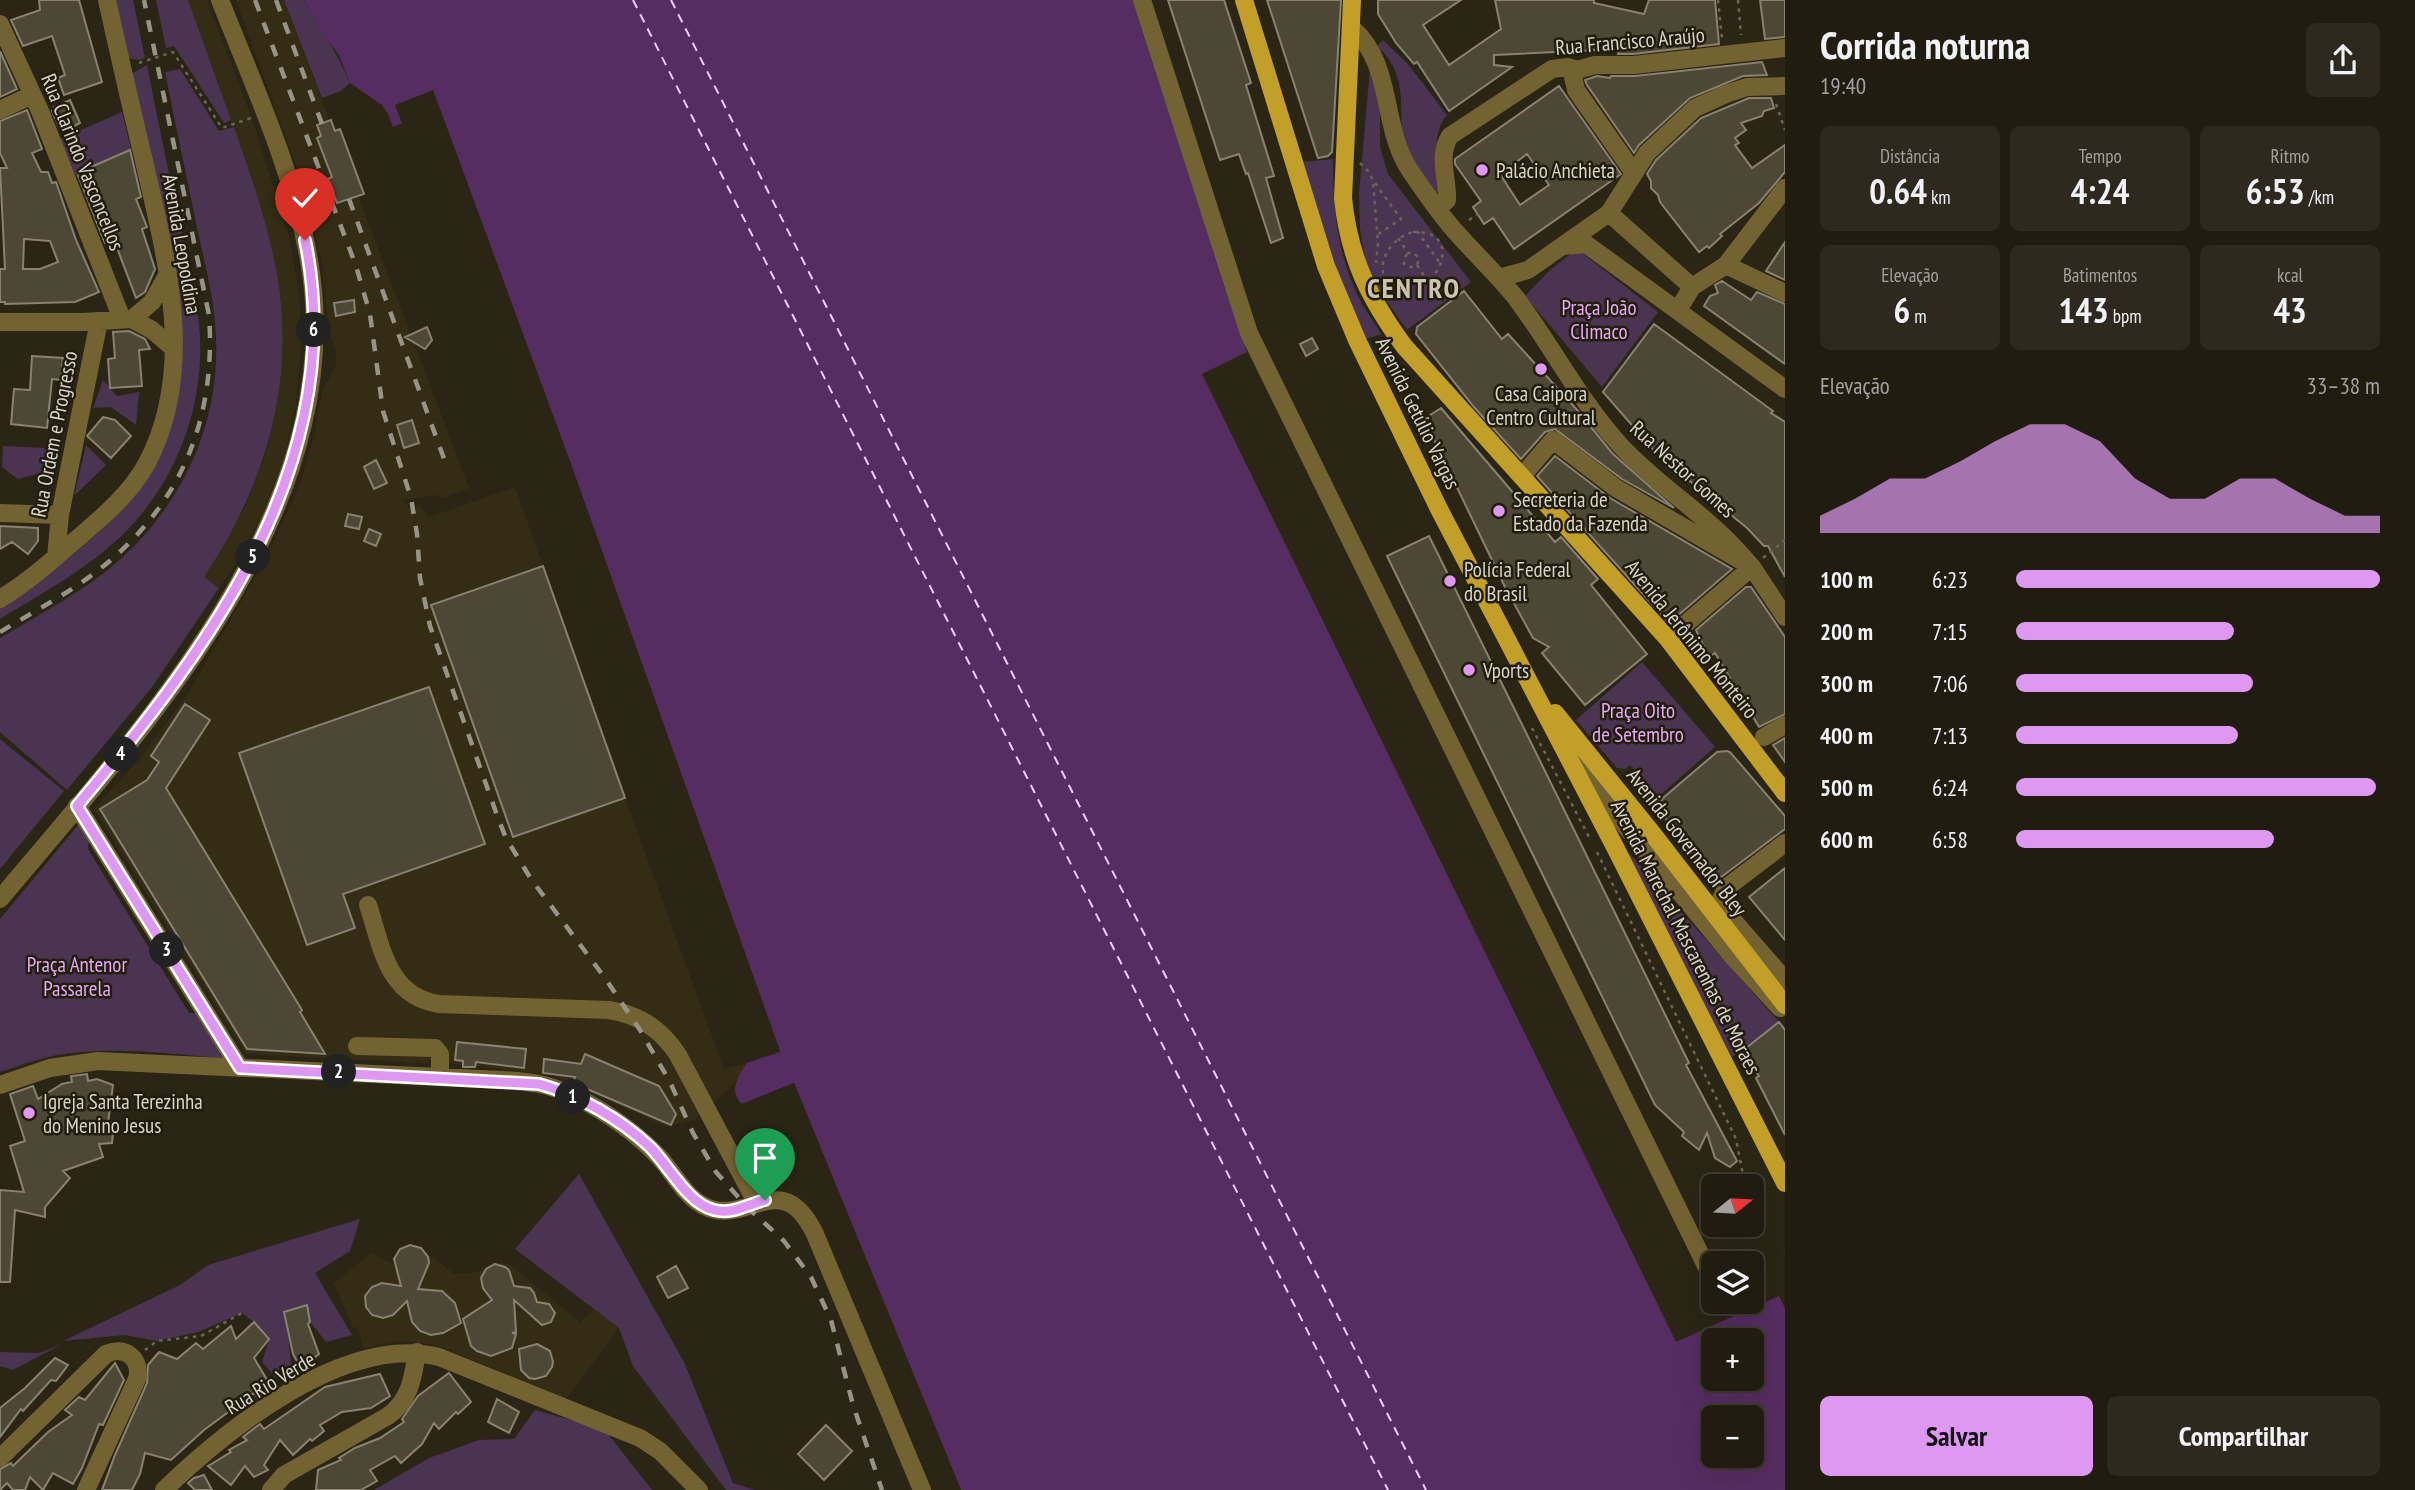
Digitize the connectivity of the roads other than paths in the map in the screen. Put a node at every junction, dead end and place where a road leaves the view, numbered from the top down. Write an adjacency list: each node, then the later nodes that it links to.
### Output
1 (107, 0): 20 (street, Avenida Leopoldina)
2 (220, 0): 44 (street)
3 (1142, 0): 57 (street)
4 (1244, 0): 38 (main road, Avenida Getúlio Vargas)
5 (1352, 0): 7 (main road, Avenida Jerônimo Monteiro)
6 (0, 24): 11 (street, Rua Clarindo Vasconcellos)
7 (1352, 28): 15 (street, Rua Nestor Gomes); 31 (main road, Avenida Jerônimo Monteiro)
8 (1785, 48): 9 (street, Rua Francisco Araújo)
9 (1577, 70): 13 (street); 15 (street, Rua Francisco Araújo)
10 (1777, 85): 13 (street)
11 (32, 95): 12 (street); 26 (street, Rua Clarindo Vasconcellos)
12 (0, 110)
13 (1634, 173): 16 (street)
14 (1785, 188): 18 (street)
15 (1438, 209): 21 (street, Rua Nestor Gomes)
16 (1609, 213): 17 (street); 22 (street)
17 (1585, 237): 19 (street); 25 (street)
18 (1726, 265): 22 (street); 23 (street)
19 (1528, 270): 21 (street); 24 (street)
20 (169, 274): 26 (street); 29 (street, Avenida Leopoldina)
21 (1499, 278): 24 (street, Rua Nestor Gomes)
22 (1692, 287): 25 (street)
23 (1785, 293)
24 (1516, 299): 35 (street, Rua Nestor Gomes)
25 (1678, 310): 30 (street)
26 (127, 319): 27 (street); 29 (street)
27 (99, 321): 28 (street); 33 (street, Rua Ordem e Progresso)
28 (0, 323)
29 (173, 348): 34 (street, Avenida Leopoldina)
30 (1785, 389)
31 (1522, 476): 35 (street); 39 (main road, Avenida Jerônimo Monteiro)
32 (0, 513): 33 (street)
33 (60, 515): 34 (street, Rua Ordem e Progresso)
34 (56, 557): 36 (street, Avenida Leopoldina)
35 (1752, 566): 37 (street, Rua Nestor Gomes); 39 (street)
36 (0, 599)
37 (1785, 617)
38 (1506, 637): 41 (main road, Avenida Marechal Mascarenhas de Moraes); 49 (main road, Avenida Governador Bley)
39 (1668, 639): 43 (main road, Avenida Jerônimo Monteiro)
40 (1785, 725): 42 (street, Avenida Jerônimo Monteiro)
41 (1558, 737): 50 (street); 55 (main road, Avenida Marechal Mascarenhas de Moraes)
42 (1764, 737)
43 (1783, 786)
44 (77, 806): 46 (street); 52 (street)
45 (1785, 843): 48 (street, Avenida Governador Bley)
46 (0, 899)
47 (368, 905): 56 (street)
48 (1785, 980)
49 (1785, 1005)
50 (1785, 1013)
51 (357, 1046): 53 (street)
52 (240, 1068): 53 (street); 54 (street)
53 (439, 1077): 56 (street)
54 (0, 1085)
55 (1785, 1184)
56 (756, 1202): 64 (street)
57 (1701, 1256)
58 (417, 1352): 61 (street, Rua Rio Verde); 62 (street); 63 (street, Rua Rio Verde)
59 (0, 1458): 60 (street)
60 (86, 1490)
61 (164, 1490)
62 (271, 1490)
63 (699, 1490)
64 (922, 1490)

